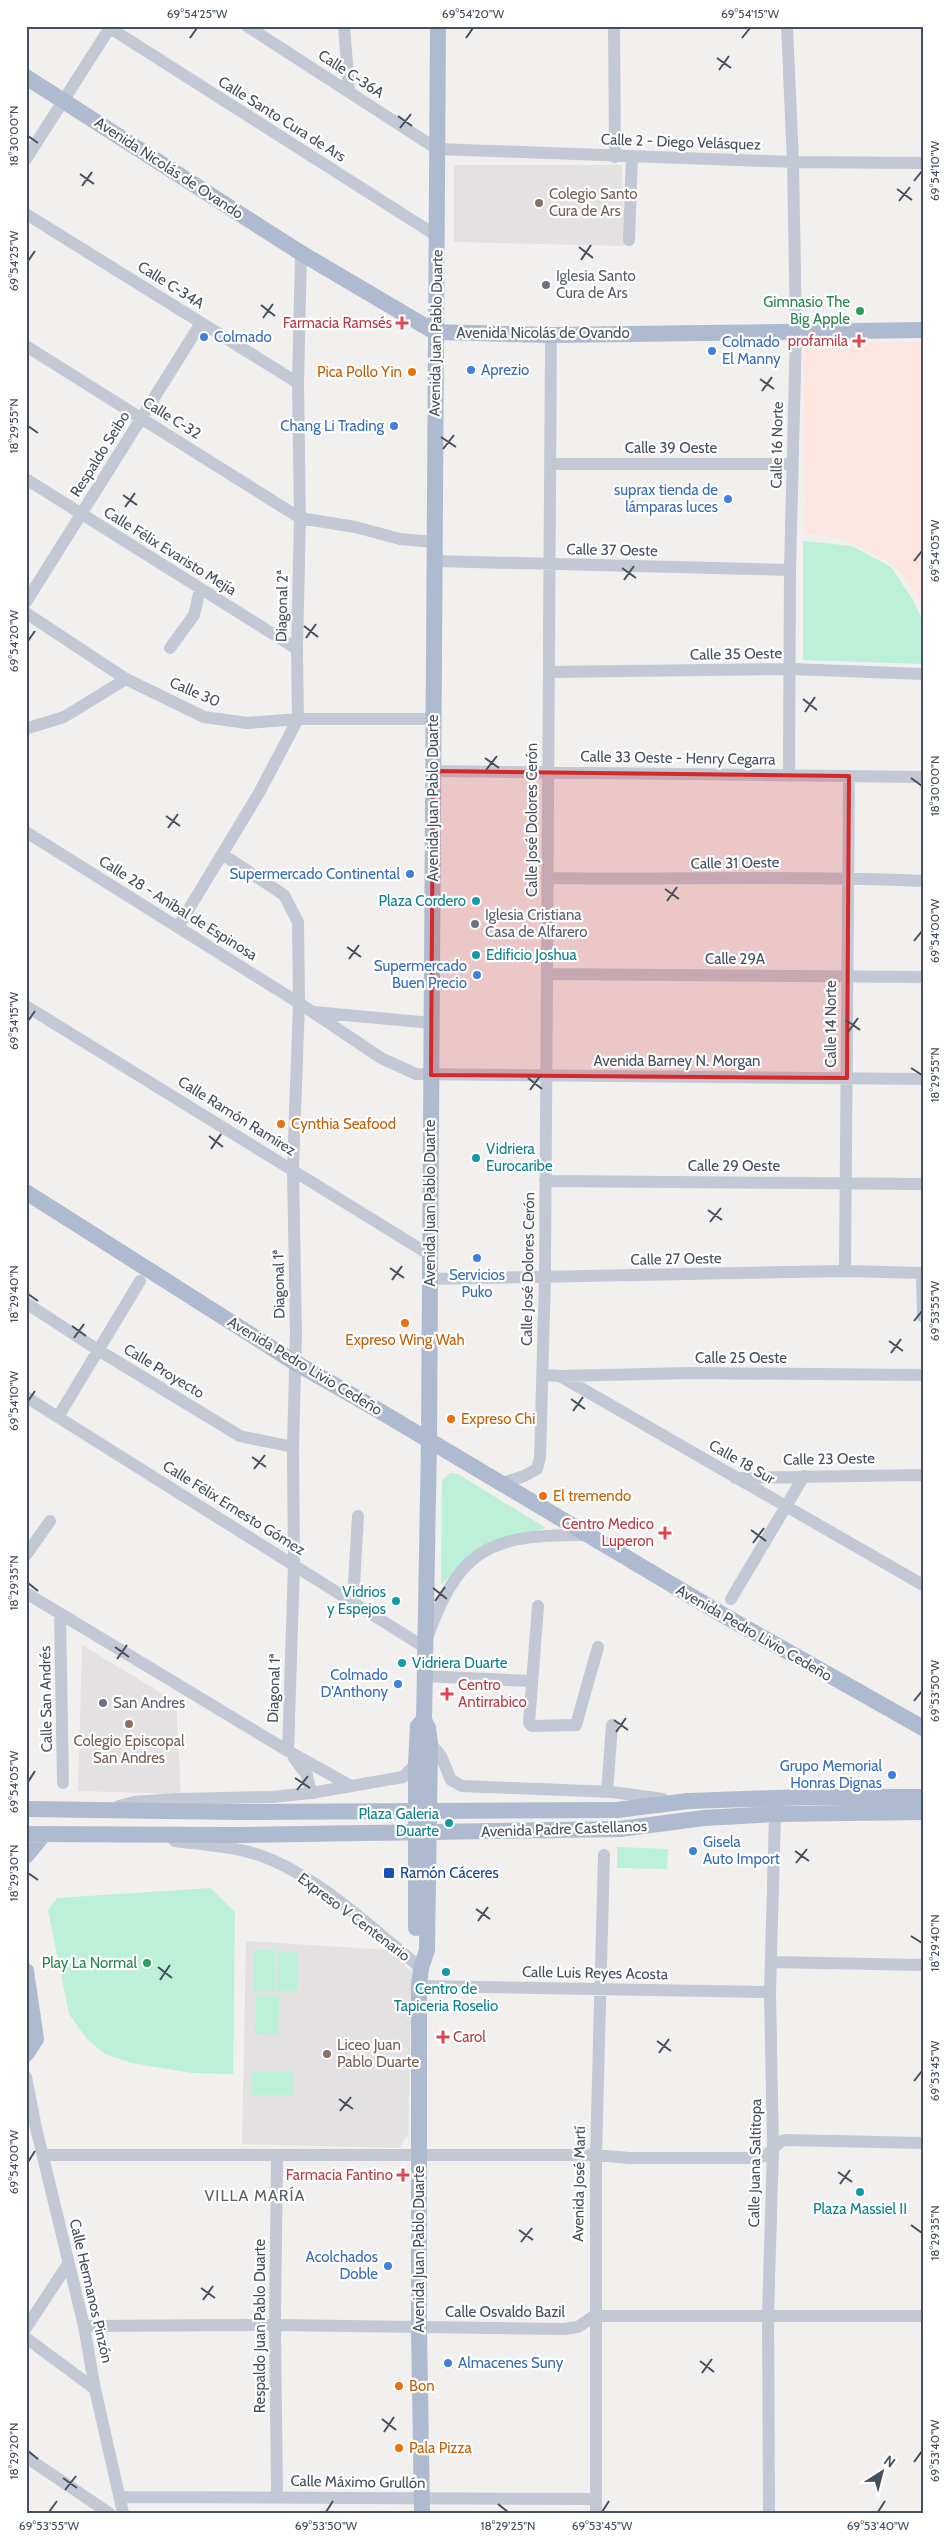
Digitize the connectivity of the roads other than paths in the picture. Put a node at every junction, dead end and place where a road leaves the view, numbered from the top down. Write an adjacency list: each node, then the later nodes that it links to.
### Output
1 (247, 26): 8 (street, Calle C-36A)
2 (344, 26): 8 (street)
3 (438, 26): 10 (main road, Avenida Juan Pablo Duarte)
4 (614, 26): 11 (street)
5 (787, 26): 14 (street, Calle 16 Norte)
6 (110, 27): 9 (street); 17 (street, Calle Santo Cura de Ars)
7 (26, 77): 9 (main road, Avenida Nicolás de Ovando)
8 (349, 92): 10 (street, Calle C-36A)
9 (62, 100): 13 (street); 19 (main road, Avenida Nicolás de Ovando)
10 (437, 150): 11 (street, Calle 2 - Diego Velásquez); 17 (main road, Avenida Juan Pablo Duarte)
11 (615, 156): 12 (street, Calle 2 - Diego Velásquez)
12 (632, 157): 14 (street, Calle 2 - Diego Velásquez); 18 (street)
13 (26, 159)
14 (793, 162): 15 (street, Calle 2 - Diego Velásquez); 22 (street, Calle 16 Norte)
15 (923, 162)
16 (26, 214): 20 (street, Calle C-34A)
17 (437, 236): 23 (main road, Avenida Juan Pablo Duarte)
18 (629, 240)
19 (301, 253): 23 (main road, Avenida Nicolás de Ovando); 26 (street, Diagonal 2ª)
20 (201, 324): 26 (street, Calle C-34A); 27 (street, Respaldo Seibo)
21 (923, 330): 22 (main road, Avenida Nicolás de Ovando)
22 (796, 331): 24 (main road, Avenida Nicolás de Ovando); 29 (street, Calle 16 Norte)
23 (436, 332): 24 (main road, Avenida Nicolás de Ovando); 33 (main road, Avenida Juan Pablo Duarte)
24 (551, 335): 28 (street, Calle José Dolores Cerón)
25 (26, 346): 27 (street, Calle C-32)
26 (298, 383): 32 (street, Diagonal 2ª)
27 (142, 419): 31 (street, Respaldo Seibo); 32 (street, Calle C-32)
28 (550, 464): 29 (street, Calle 39 Oeste); 35 (street, Calle José Dolores Cerón)
29 (792, 464): 36 (street, Calle 16 Norte)
30 (26, 479): 31 (street, Calle Félix Evaristo Mejía)
31 (82, 514): 37 (street, Calle Félix Evaristo Mejía); 38 (street, Respaldo Seibo)
32 (300, 518): 33 (street); 41 (street, Diagonal 2ª)
33 (434, 542): 34 (main road, Avenida Juan Pablo Duarte)
34 (434, 561): 35 (street, Calle 37 Oeste); 47 (main road, Avenida Juan Pablo Duarte)
35 (550, 565): 36 (street, Calle 37 Oeste); 43 (street, Calle José Dolores Cerón)
36 (790, 570): 42 (street, Calle 16 Norte)
37 (200, 590): 40 (street); 41 (street, Calle Félix Evaristo Mejía)
38 (26, 602)
39 (26, 613): 45 (street, Calle 30)
40 (170, 648)
41 (297, 650): 46 (street, Diagonal 2ª)
42 (790, 669): 43 (street, Calle 35 Oeste); 44 (street, Calle 35 Oeste); 51 (street, Calle 16 Norte)
43 (549, 672): 50 (street, Calle José Dolores Cerón)
44 (923, 674)
45 (126, 679): 46 (street, Calle 30); 48 (street)
46 (298, 719): 47 (street, Calle 30); 55 (street, Diagonal 2ª)
47 (433, 719): 49 (main road, Avenida Juan Pablo Duarte)
48 (28, 728)
49 (433, 772): 50 (street, Calle 33 Oeste - Henry Cegarra); 66 (main road, Avenida Juan Pablo Duarte)
50 (548, 773): 51 (street, Calle 33 Oeste - Henry Cegarra); 56 (street, Calle José Dolores Cerón)
51 (789, 776): 52 (street, Calle 33 Oeste - Henry Cegarra)
52 (849, 776): 53 (street, Calle 33 Oeste - Henry Cegarra); 57 (street, Calle 14 Norte)
53 (923, 777)
54 (26, 832): 59 (street, Calle 28 - Aníbal de Espinosa)
55 (222, 854): 59 (street, Diagonal 2ª); 63 (street, Diagonal 1ª)
56 (548, 878): 57 (street, Calle 31 Oeste); 60 (street, Calle José Dolores Cerón)
57 (848, 878): 58 (street, Calle 31 Oeste); 61 (street, Calle 14 Norte)
58 (923, 881)
59 (178, 928): 63 (street, Calle 28 - Aníbal de Espinosa)
60 (547, 974): 61 (street, Calle 29A); 68 (street, Calle José Dolores Cerón)
61 (847, 976): 62 (street, Calle 29A); 69 (street, Calle 14 Norte)
62 (923, 977)
63 (299, 1003): 65 (street, Calle 28 - Aníbal de Espinosa); 71 (street, Diagonal 1ª)
64 (26, 1006): 71 (street, Calle Ramón Ramírez)
65 (312, 1012): 66 (street, Calle 28 - Aníbal de Espinosa); 67 (street, Calle 28 - Aníbal de Espinosa)
66 (431, 1023): 67 (main road, Avenida Juan Pablo Duarte)
67 (431, 1075): 68 (street, Avenida Barney N. Morgan); 76 (main road, Avenida Juan Pablo Duarte)
68 (546, 1076): 69 (street, Avenida Barney N. Morgan); 72 (street, Calle José Dolores Cerón)
69 (847, 1078): 70 (street, Avenida Barney N. Morgan); 73 (street, Calle 14 Norte)
70 (923, 1079)
71 (293, 1169): 76 (street, Calle Ramón Ramírez); 85 (street, Diagonal 1ª)
72 (545, 1180): 73 (street, Calle 29 Oeste); 79 (street, Calle José Dolores Cerón)
73 (846, 1183): 74 (street, Calle 29 Oeste); 77 (street, Calle 14 Norte)
74 (923, 1184)
75 (26, 1192): 85 (main road, Avenida Pedro Livio Cedeño)
76 (430, 1255): 80 (main road, Avenida Juan Pablo Duarte)
77 (845, 1271): 78 (street, Calle 27 Oeste); 79 (street, Calle 27 Oeste)
78 (922, 1274): 83 (street)
79 (545, 1276): 80 (street, Calle 27 Oeste); 86 (street, Calle José Dolores Cerón)
80 (430, 1279): 91 (main road, Avenida Juan Pablo Duarte)
81 (140, 1281): 84 (street)
82 (26, 1303): 84 (street, Calle Proyecto)
83 (923, 1317)
84 (98, 1350): 90 (street); 92 (street, Calle Proyecto)
85 (294, 1362): 91 (main road, Avenida Pedro Livio Cedeño); 92 (street, Diagonal 1ª)
86 (543, 1375): 88 (street, Calle 18 Sur); 96 (street, Calle José Dolores Cerón)
87 (923, 1375): 88 (street, Calle 25 Oeste)
88 (560, 1376): 95 (street, Calle 18 Sur)
89 (26, 1397): 90 (street, Calle Félix Ernesto Gómez)
90 (58, 1417): 102 (street, Calle Félix Ernesto Gómez)
91 (429, 1442): 96 (main road, Avenida Pedro Livio Cedeño); 109 (main road, Avenida Juan Pablo Duarte)
92 (293, 1447): 102 (street, Diagonal 1ª)
93 (923, 1475): 94 (street, Calle 23 Oeste)
94 (804, 1476): 95 (street, Calle 23 Oeste); 97 (street)
95 (735, 1478): 97 (street, Calle 18 Sur)
96 (500, 1484): 100 (main road, Avenida Pedro Livio Cedeño)
97 (786, 1506): 103 (street, Calle 18 Sur); 105 (street)
98 (358, 1516): 106 (street)
99 (50, 1521): 101 (street)
100 (587, 1535): 109 (street); 113 (main road, Avenida Pedro Livio Cedeño)
101 (26, 1555)
102 (294, 1565): 106 (street, Calle Félix Ernesto Gómez); 119 (street, Diagonal 1ª)
103 (923, 1585)
104 (26, 1593): 108 (street)
105 (731, 1599)
106 (353, 1602): 109 (street, Calle Félix Ernesto Gómez)
107 (538, 1606): 112 (street)
108 (60, 1615): 119 (street); 121 (street, Calle San Andrés)
109 (424, 1647): 111 (main road, Avenida Juan Pablo Duarte)
110 (598, 1647): 112 (street)
111 (424, 1676): 112 (street); 114 (main road, Avenida Juan Pablo Duarte)
112 (531, 1682)
113 (886, 1709): 116 (main road, Avenida Pedro Livio Cedeño); 117 (main road)
114 (424, 1720): 118 (main road, Avenida Juan Pablo Duarte); 120 (main road, Avenida Juan Pablo Duarte)
115 (612, 1725): 123 (street)
116 (923, 1728)
117 (923, 1741)
118 (430, 1743): 123 (street); 138 (main road, Avenida Juan Pablo Duarte)
119 (288, 1751): 122 (street); 124 (street)
120 (416, 1764): 122 (street); 138 (main road, Avenida Juan Pablo Duarte)
121 (63, 1783)
122 (351, 1786): 124 (street)
123 (607, 1792): 125 (street)
124 (311, 1793): 128 (street)
125 (688, 1801): 126 (main road, Avenida Padre Castellanos); 128 (main road, Avenida Padre Castellanos, bridge)
126 (923, 1801): 129 (main road, Avenida Padre Castellanos)
127 (26, 1809): 128 (main road)
128 (103, 1810)
129 (775, 1814): 133 (main road, Avenida Padre Castellanos, bridge); 136 (street, Calle Juana Saltitopa)
130 (26, 1834): 131 (main road, Expreso V Centenario)
131 (44, 1834): 132 (main road, Expreso V Centenario); 135 (main road)
132 (110, 1834): 133 (main road, Expreso V Centenario); 138 (street, Expreso V Centenario)
133 (235, 1834)
134 (604, 1855): 141 (street, Avenida José Martí)
135 (26, 1856)
136 (772, 1962): 137 (street); 142 (street, Calle Juana Saltitopa)
137 (923, 1965)
138 (421, 1968): 140 (main road, Avenida Juan Pablo Duarte)
139 (26, 1971): 143 (main road)
140 (419, 1986): 141 (street, Calle Luis Reyes Acosta); 150 (main road, Avenida Juan Pablo Duarte)
141 (599, 1988): 142 (street, Calle Luis Reyes Acosta); 152 (street, Avenida José Martí)
142 (770, 1992): 148 (street, Calle Juana Saltitopa)
143 (26, 2054)
144 (26, 2078): 145 (street, Calle Hermanos Pinzón)
145 (31, 2125): 146 (street); 151 (street, Calle Hermanos Pinzón)
146 (26, 2140)
147 (923, 2143): 148 (street)
148 (773, 2149): 152 (street); 154 (street, Calle Juana Saltitopa)
149 (277, 2154): 150 (street); 151 (street); 157 (street, Respaldo Juan Pablo Duarte)
150 (419, 2154): 152 (street); 160 (main road, Avenida Juan Pablo Duarte)
151 (43, 2155): 153 (street, Calle Hermanos Pinzón)
152 (596, 2155): 155 (street, Avenida José Martí)
153 (68, 2264): 158 (street, Calle Hermanos Pinzón); 159 (street)
154 (768, 2315): 155 (street, Calle Osvaldo Bazil); 156 (street, Calle Osvaldo Bazil); 171 (street, Calle Juana Saltitopa)
155 (594, 2316): 160 (street, Calle Osvaldo Bazil); 166 (street, Avenida José Martí)
156 (923, 2316)
157 (275, 2325): 158 (street, Calle Osvaldo Bazil); 160 (street, Calle Osvaldo Bazil); 165 (street, Respaldo Juan Pablo Duarte)
158 (84, 2326): 162 (street, Calle Hermanos Pinzón)
159 (26, 2328)
160 (419, 2328): 167 (main road, Avenida Juan Pablo Duarte)
161 (26, 2338): 162 (street)
162 (95, 2388): 164 (street, Calle Hermanos Pinzón)
163 (26, 2457): 168 (street)
164 (120, 2497): 165 (street, Calle Máximo Grullón); 169 (street, Calle Hermanos Pinzón)
165 (278, 2497): 167 (street, Calle Máximo Grullón)
166 (596, 2499): 167 (street, Calle Máximo Grullón); 170 (street, Avenida José Martí)
167 (422, 2506)
168 (109, 2513)
169 (123, 2513)
170 (596, 2513)
171 (769, 2513)

